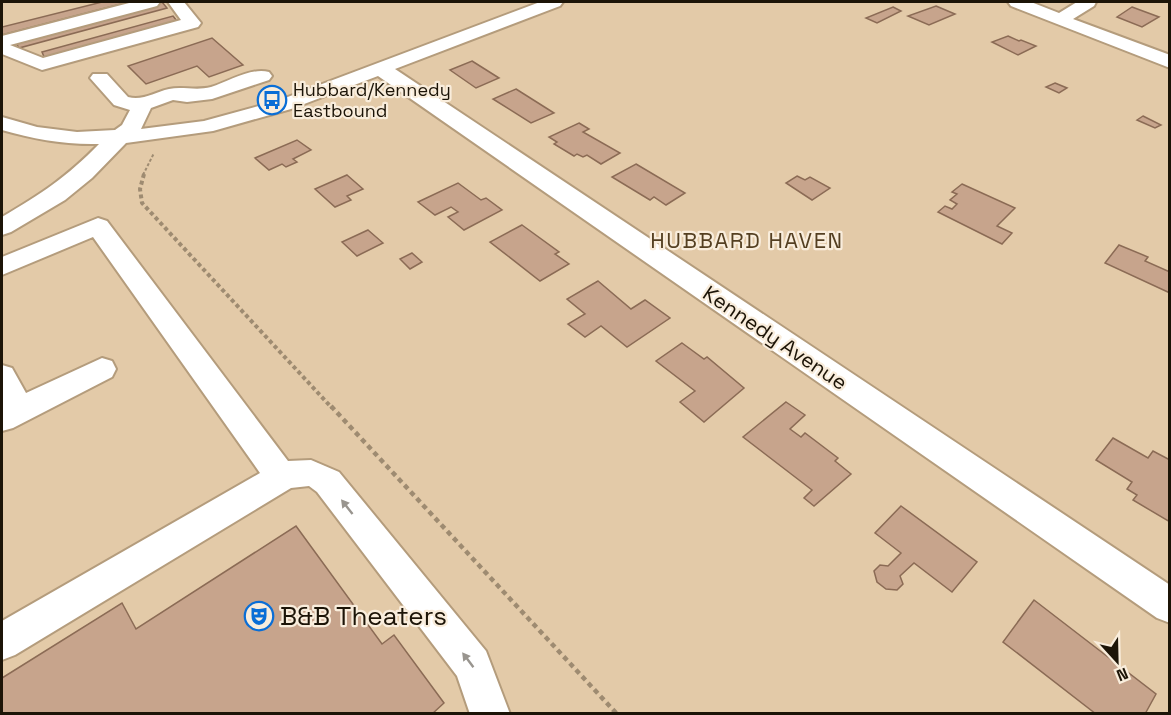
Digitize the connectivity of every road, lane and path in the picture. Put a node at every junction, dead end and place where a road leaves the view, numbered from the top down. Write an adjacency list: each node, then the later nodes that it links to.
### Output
1 (85, 2): 7 (street)
2 (151, 2): 9 (street)
3 (554, 2): 11 (street)
4 (1017, 2): 8 (street)
5 (1088, 2): 8 (street)
6 (179, 5): 9 (street)
7 (64, 7)
8 (1060, 20): 10 (street)
9 (6, 48)
10 (1170, 62)
11 (381, 69): 16 (street); 24 (street, Kennedy Avenue)
12 (262, 76): 14 (street)
13 (100, 78): 14 (street)
14 (143, 104): 17 (street)
15 (2, 123): 17 (street)
16 (157, 135): 17 (street); 27 (path)
17 (119, 137): 18 (street)
18 (2, 227)
19 (2, 267): 23 (street)
20 (102, 369): 22 (street)
21 (2, 376): 22 (street)
22 (11, 414)
23 (281, 477): 25 (street); 26 (street, one-way to 23)
24 (1170, 606)
25 (2, 642)
26 (490, 714)
27 (617, 714)

